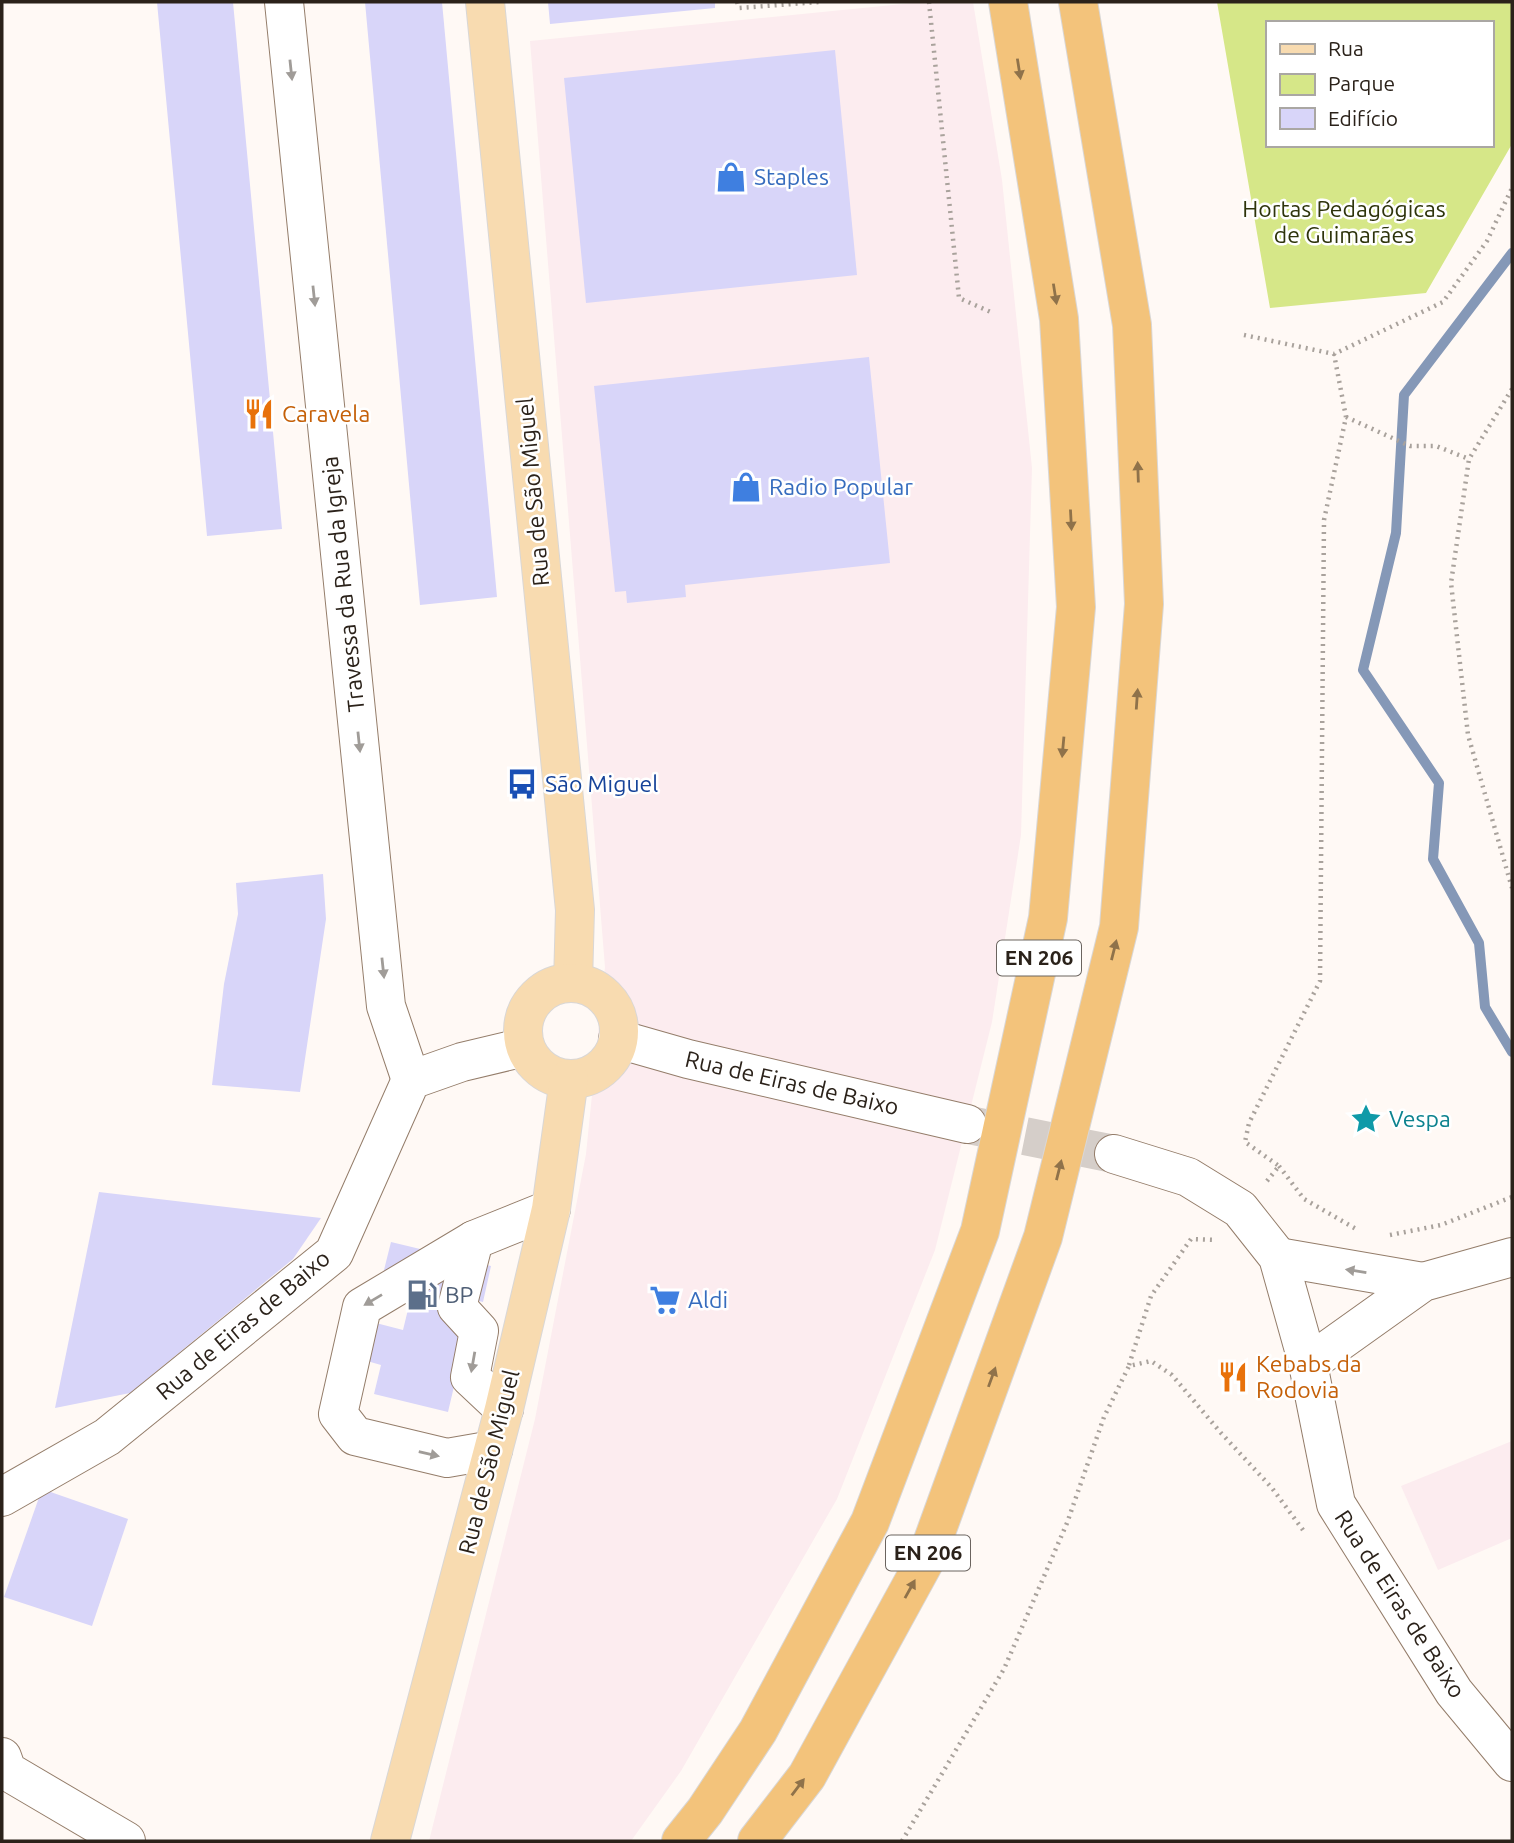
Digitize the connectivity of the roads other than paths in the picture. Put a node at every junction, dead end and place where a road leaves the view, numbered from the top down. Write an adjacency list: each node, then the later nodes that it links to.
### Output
1 (284, 2): 9 (street, Travessa da Rua da Igreja, one-way to 9)
2 (485, 2): 5 (main road, Rua de São Miguel)
3 (1008, 2): 25 (highway, EN 206, one-way to 25)
4 (1078, 2): 26 (highway, EN 206, one-way to 4)
5 (573, 983): 6 (main road); 7 (main road)
6 (618, 1039): 8 (main road); 10 (street, Rua de Eiras de Baixo)
7 (525, 1047): 8 (main road); 9 (street)
8 (569, 1079): 12 (main road, Rua de São Miguel)
9 (411, 1080): 20 (street, Rua de Eiras de Baixo)
10 (967, 1124)
11 (1114, 1154): 14 (street, Rua de Eiras de Baixo)
12 (551, 1209): 13 (street); 18 (main road, Rua de São Miguel)
13 (474, 1240): 18 (street, one-way to 18); 19 (street, one-way to 19)
14 (1278, 1257): 16 (street, one-way to 14); 17 (street, Rua de Eiras de Baixo)
15 (1512, 1257): 16 (street)
16 (1423, 1282): 17 (street)
17 (1308, 1364): 22 (street, Rua de Eiras de Baixo)
18 (504, 1409): 19 (main road, Rua de São Miguel)
19 (493, 1450): 24 (main road, Rua de São Miguel)
20 (2, 1497)
21 (2, 1757): 23 (street)
22 (1512, 1762)
23 (126, 1841)
24 (390, 1841)
25 (681, 1841)
26 (757, 1841)

